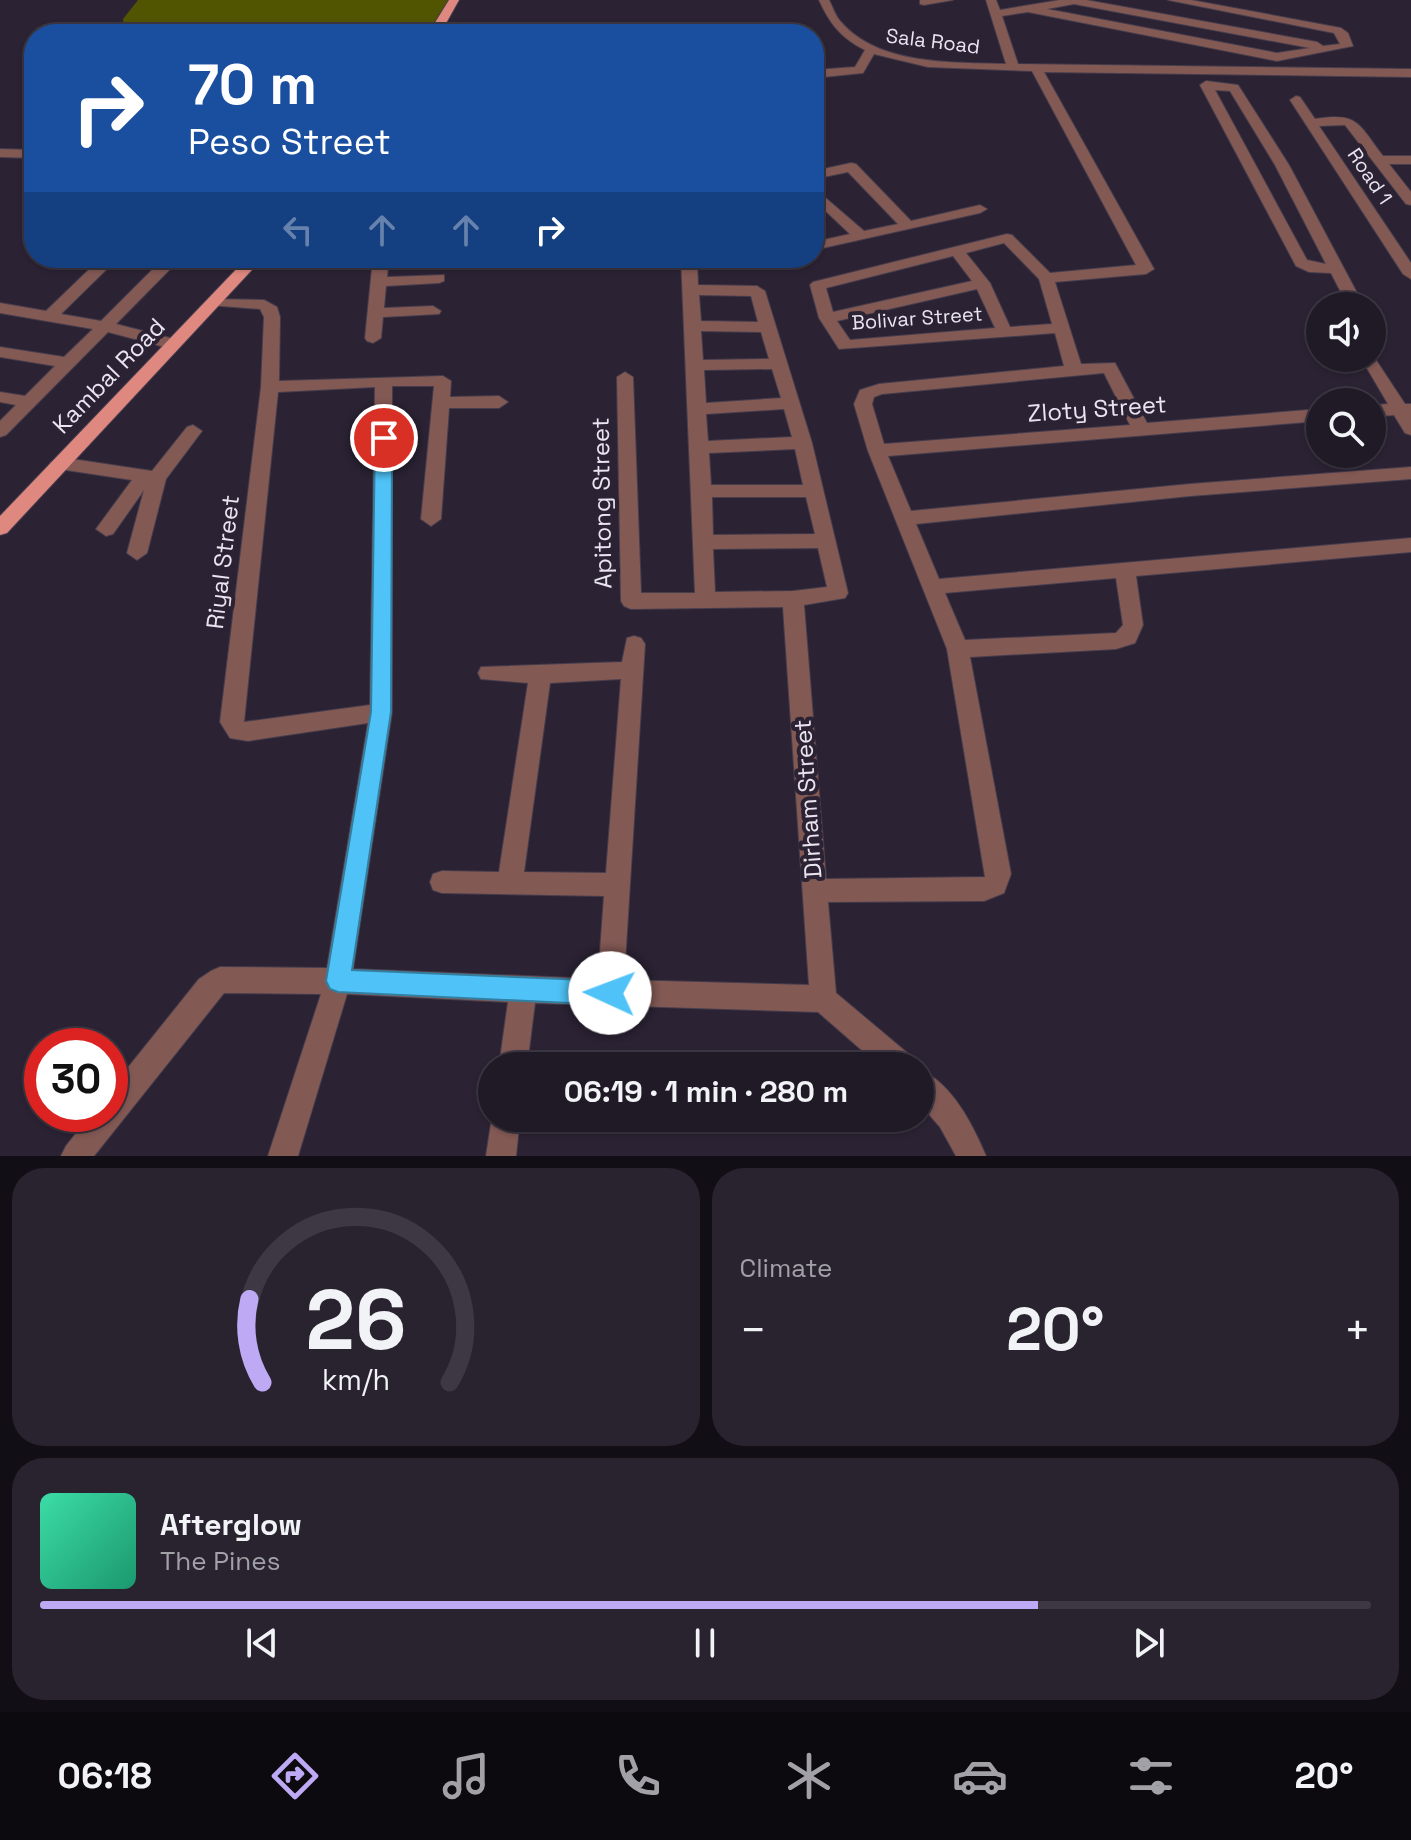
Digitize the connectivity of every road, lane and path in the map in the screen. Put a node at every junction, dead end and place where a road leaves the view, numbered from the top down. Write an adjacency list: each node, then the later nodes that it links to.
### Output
1 (454, 0): 11 (main road)
2 (824, 0): 13 (street, Sala Road)
3 (948, 0): 7 (street)
4 (991, 0): 10 (street)
5 (1074, 0): 9 (street); 12 (street)
6 (1173, 0): 8 (street)
7 (924, 2)
8 (1210, 3): 12 (street)
9 (1030, 9): 10 (street); 12 (street)
10 (996, 14): 14 (street)
11 (440, 24)
12 (1337, 50)
13 (870, 51): 14 (street, Sala Road); 16 (street)
14 (1013, 67): 15 (street, Sala Road)
15 (1036, 68): 17 (street, Sala Road); 40 (street)
16 (824, 73)
17 (1411, 73)
18 (1296, 100): 19 (street, Road 1)
19 (1311, 123): 22 (street); 32 (street, Road 1)
20 (0, 153): 21 (street)
21 (24, 154)
22 (1381, 160): 23 (street); 25 (street)
23 (1411, 160)
24 (824, 173): 28 (street)
25 (1411, 201)
26 (824, 208): 29 (street)
27 (980, 209): 28 (street)
28 (908, 226): 29 (street)
29 (862, 237): 30 (street)
30 (824, 244)
31 (956, 249): 40 (street, Bolivar Street); 42 (street); 50 (street, Bolivar Street)
32 (1408, 265)
33 (100, 268): 49 (street)
34 (163, 268): 51 (street)
35 (246, 268): 45 (main road, Kambal Road)
36 (380, 268): 41 (street)
37 (690, 268): 43 (street)
38 (1339, 269): 38 (street); 44 (street)
39 (439, 278): 41 (street)
40 (1046, 278): 54 (street)
41 (378, 282): 48 (street)
42 (982, 283): 50 (street); 55 (street)
43 (691, 290): 52 (street); 53 (street)
44 (1350, 292)
45 (214, 302): 57 (main road, Kambal Road); 66 (street, Riyal Street)
46 (0, 308): 49 (street)
47 (433, 311): 48 (street)
48 (375, 313): 56 (street)
49 (50, 316): 51 (street)
50 (827, 318): 55 (street, Bolivar Street)
51 (104, 326): 57 (street); 59 (street)
52 (695, 326): 53 (street); 61 (street)
53 (767, 327): 60 (street)
54 (1062, 328): 55 (street, Bolivar Street); 62 (street)
55 (1004, 331)
56 (373, 338)
57 (172, 344): 82 (main road, Kambal Road)
58 (0, 352): 59 (street)
59 (67, 363): 68 (street)
60 (777, 364): 61 (street); 71 (street)
61 (696, 365): 72 (street)
62 (1074, 370): 76 (street); 81 (street)
63 (1379, 372): 73 (street)
64 (625, 377): 97 (street, Apitong Street)
65 (384, 381): 66 (street); 70 (street); 104 (street)
66 (270, 387): 104 (street, Riyal Street)
67 (0, 397): 68 (street)
68 (29, 402): 77 (street)
69 (499, 402): 70 (street)
70 (443, 403): 88 (street)
71 (791, 403): 72 (street); 79 (street)
72 (696, 409): 80 (street)
73 (1404, 409): 75 (street)
74 (1306, 416): 76 (street, Zloty Street)
75 (1411, 429)
76 (1142, 430): 81 (street, Zloty Street)
77 (0, 431)
78 (193, 431): 84 (street)
79 (803, 443): 80 (street); 86 (street)
80 (698, 447): 85 (street)
81 (877, 451): 87 (street)
82 (59, 463): 84 (street); 89 (main road, Kambal Road)
83 (1411, 473): 87 (street)
84 (151, 477): 90 (street); 94 (street)
85 (702, 491): 86 (street); 92 (street)
86 (814, 491): 91 (street)
87 (906, 518): 96 (street)
88 (431, 519)
89 (0, 528)
90 (106, 529)
91 (826, 541): 92 (street); 98 (street)
92 (703, 542): 97 (street)
93 (1411, 545): 95 (street)
94 (137, 553)
95 (1125, 570): 96 (street); 100 (street)
96 (932, 587): 100 (street)
97 (705, 599): 98 (street)
98 (793, 599): 108 (street, Dirham Street)
99 (634, 644): 101 (street)
100 (958, 649): 108 (street)
101 (633, 670): 103 (street); 107 (street)
102 (489, 673): 103 (street)
103 (540, 675): 106 (street)
104 (381, 712): 109 (street)
105 (442, 882): 106 (street)
106 (510, 884): 107 (street)
107 (618, 885): 111 (street)
108 (815, 891): 112 (street, Dirham Street)
109 (338, 981): 110 (street); 115 (street); 120 (street)
110 (523, 990): 111 (street); 113 (street)
111 (610, 993): 112 (street)
112 (823, 999): 114 (street)
113 (515, 1052)
114 (885, 1052)
115 (128, 1091)
116 (934, 1097): 122 (street)
117 (95, 1132): 119 (street)
118 (504, 1132): 121 (street)
119 (76, 1156)
120 (283, 1156)
121 (501, 1156)
122 (971, 1156)

